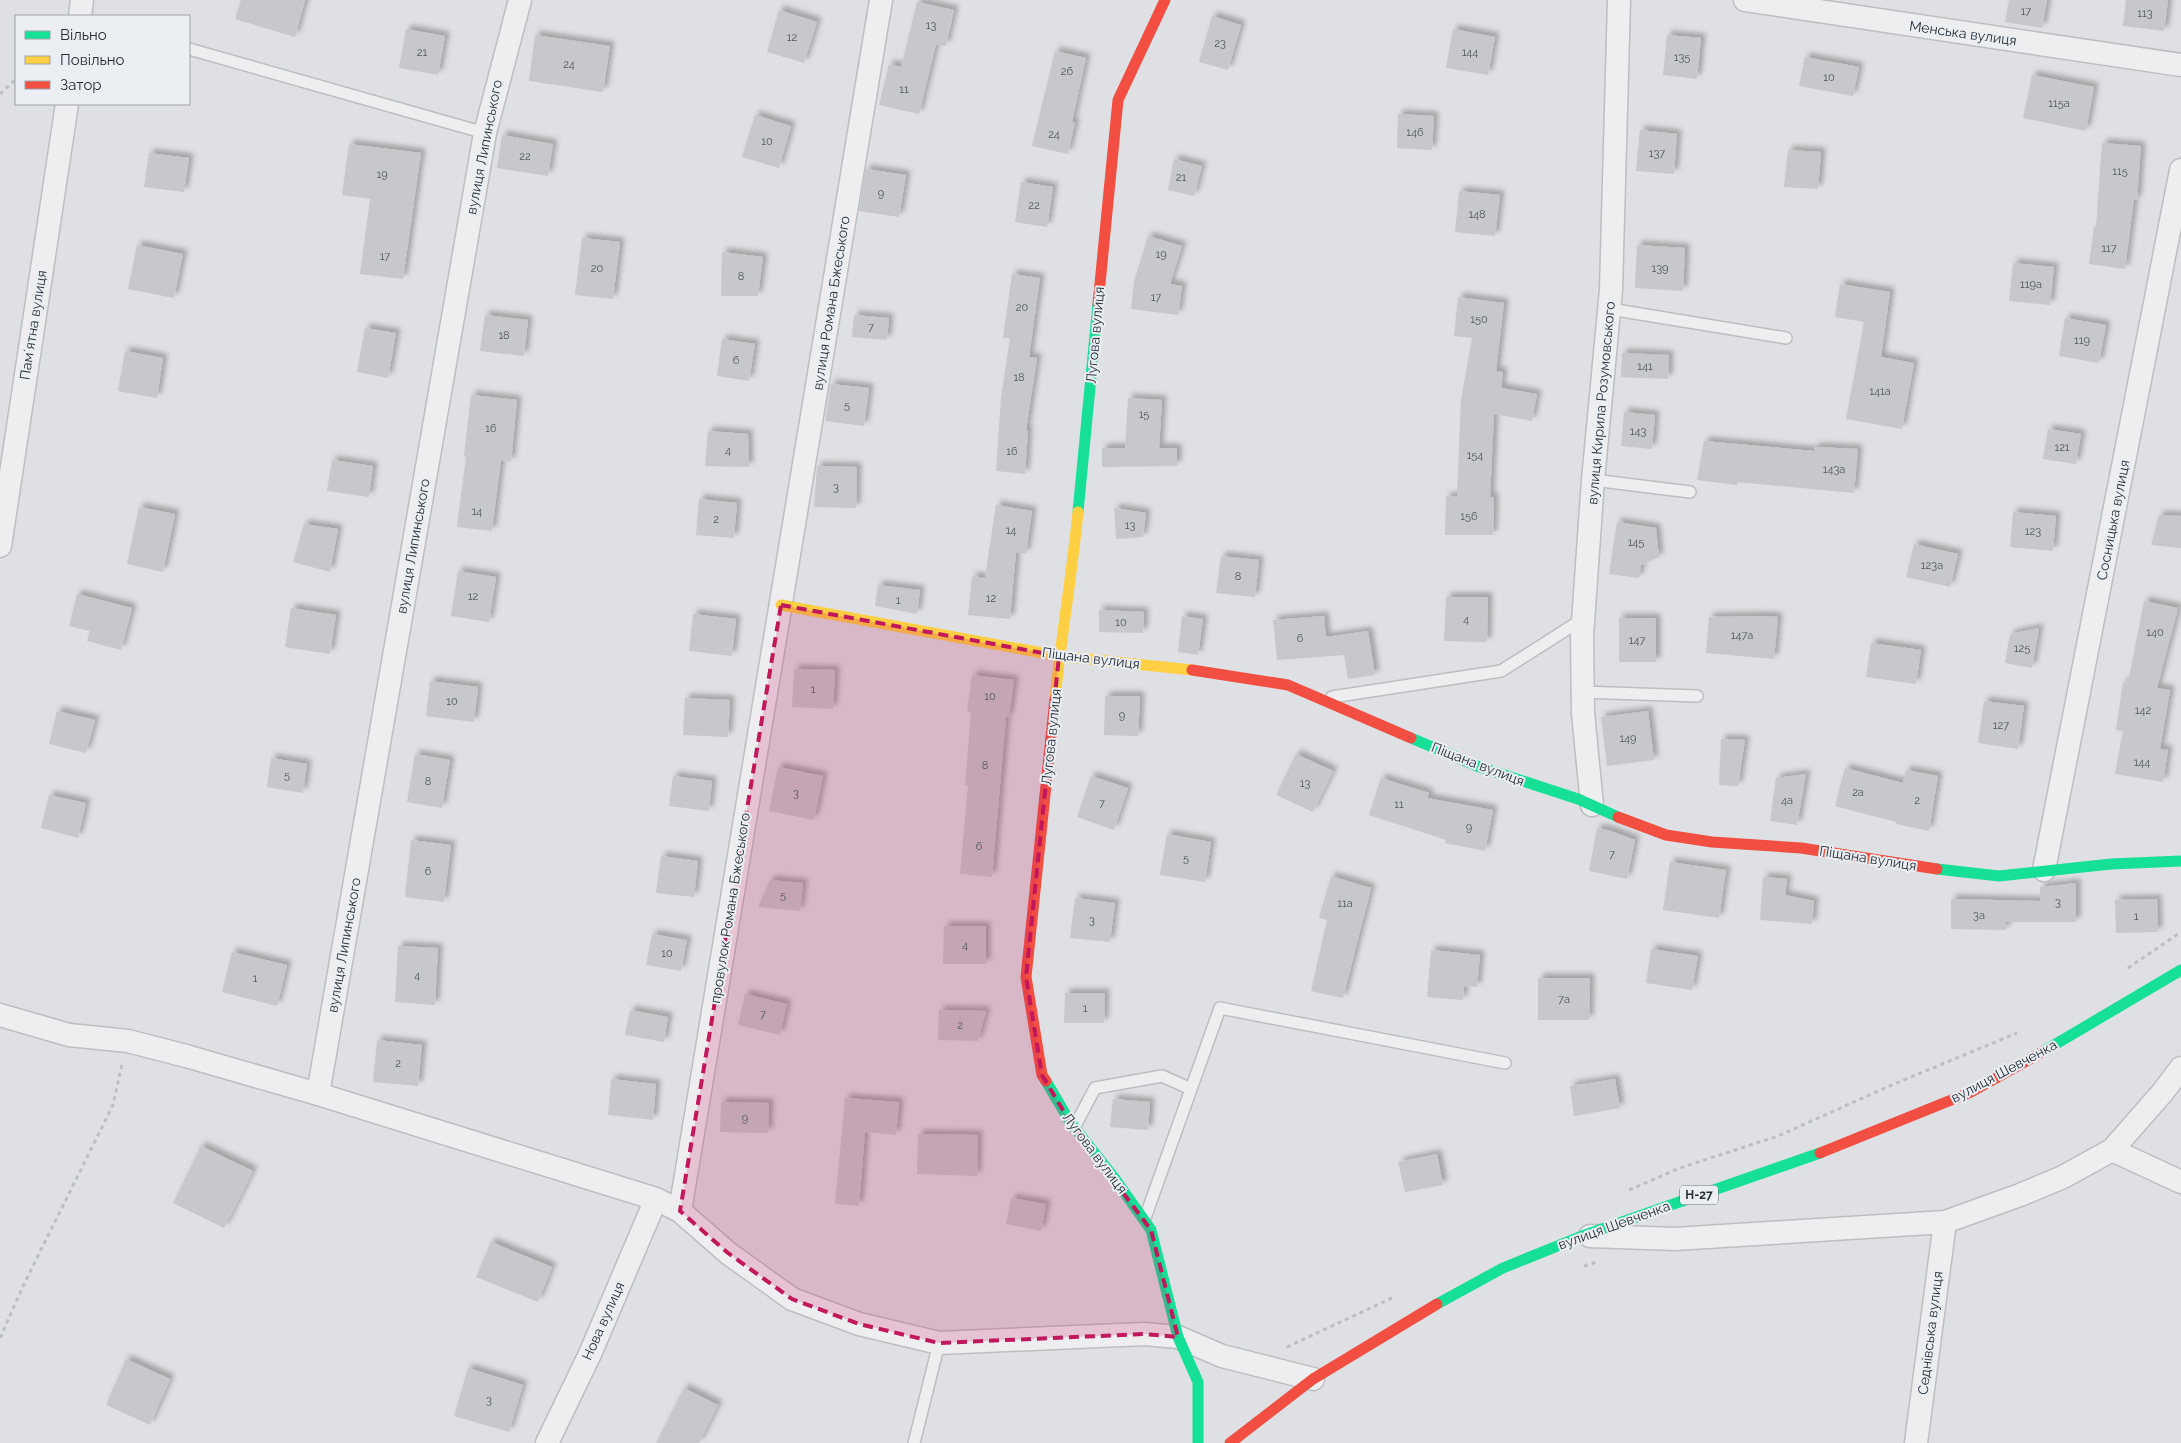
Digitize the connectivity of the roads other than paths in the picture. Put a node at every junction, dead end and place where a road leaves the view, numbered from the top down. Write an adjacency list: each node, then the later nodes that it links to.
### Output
1 (82, 0): 7 (street)
2 (520, 0): 11 (street, вулиця Липинського)
3 (881, 0): 18 (street, вулиця Романа Бжеського)
4 (1165, 0): 20 (street, Лугова вулиця)
5 (1619, 0): 13 (street, вулиця Кирила Розумовського)
6 (1745, 0): 9 (street, Менська вулиця)
7 (80, 15)
8 (190, 49): 11 (lane)
9 (2181, 65)
10 (67, 105): 17 (street, Памʼятна вулиця)
11 (485, 133): 32 (street, вулиця Липинського)
12 (2181, 170): 26 (street, Сосницька вулиця)
13 (1610, 309): 14 (lane); 15 (street, вулиця Кирила Розумовського)
14 (1786, 338)
15 (1593, 480): 16 (lane); 19 (street, вулиця Кирила Розумовського)
16 (1690, 492)
17 (0, 546)
18 (781, 606): 20 (street, Піщана вулиця); 37 (street, провулок Романа Бжеського)
19 (1583, 619): 21 (street, вулиця Кирила Розумовського); 23 (lane)
20 (1059, 656): 23 (street, Піщана вулиця); 33 (street, Лугова вулиця)
21 (1582, 692): 22 (lane); 24 (street, вулиця Кирила Розумовського)
22 (1696, 696)
23 (1320, 699): 24 (street, Піщана вулиця)
24 (1592, 806): 26 (street, Піщана вулиця)
25 (2181, 861): 26 (street, Піщана вулиця)
26 (2044, 870)
27 (2181, 970): 40 (street, вулиця Шевченка / Н-27)
28 (0, 1015): 32 (street)
29 (1505, 1063): 31 (lane)
30 (2181, 1068): 34 (street)
31 (1191, 1089): 33 (lane); 38 (lane)
32 (318, 1094): 36 (street)
33 (1074, 1128): 38 (street, Лугова вулиця)
34 (2112, 1150): 35 (street); 39 (street)
35 (2181, 1182)
36 (656, 1199): 37 (street); 44 (street, Нова вулиця)
37 (680, 1212): 42 (street)
38 (1144, 1220): 41 (street, Лугова вулиця)
39 (1945, 1222): 40 (street); 48 (street, Седнівська вулиця)
40 (1582, 1236): 43 (street, вулиця Шевченка / Н-27)
41 (1178, 1337): 42 (street); 43 (street); 46 (street, Лугова вулиця)
42 (939, 1342): 45 (lane)
43 (1313, 1379): 47 (street, вулиця Шевченка / Н-27)
44 (547, 1443)
45 (914, 1443)
46 (1198, 1443)
47 (1230, 1443)
48 (1916, 1443)

